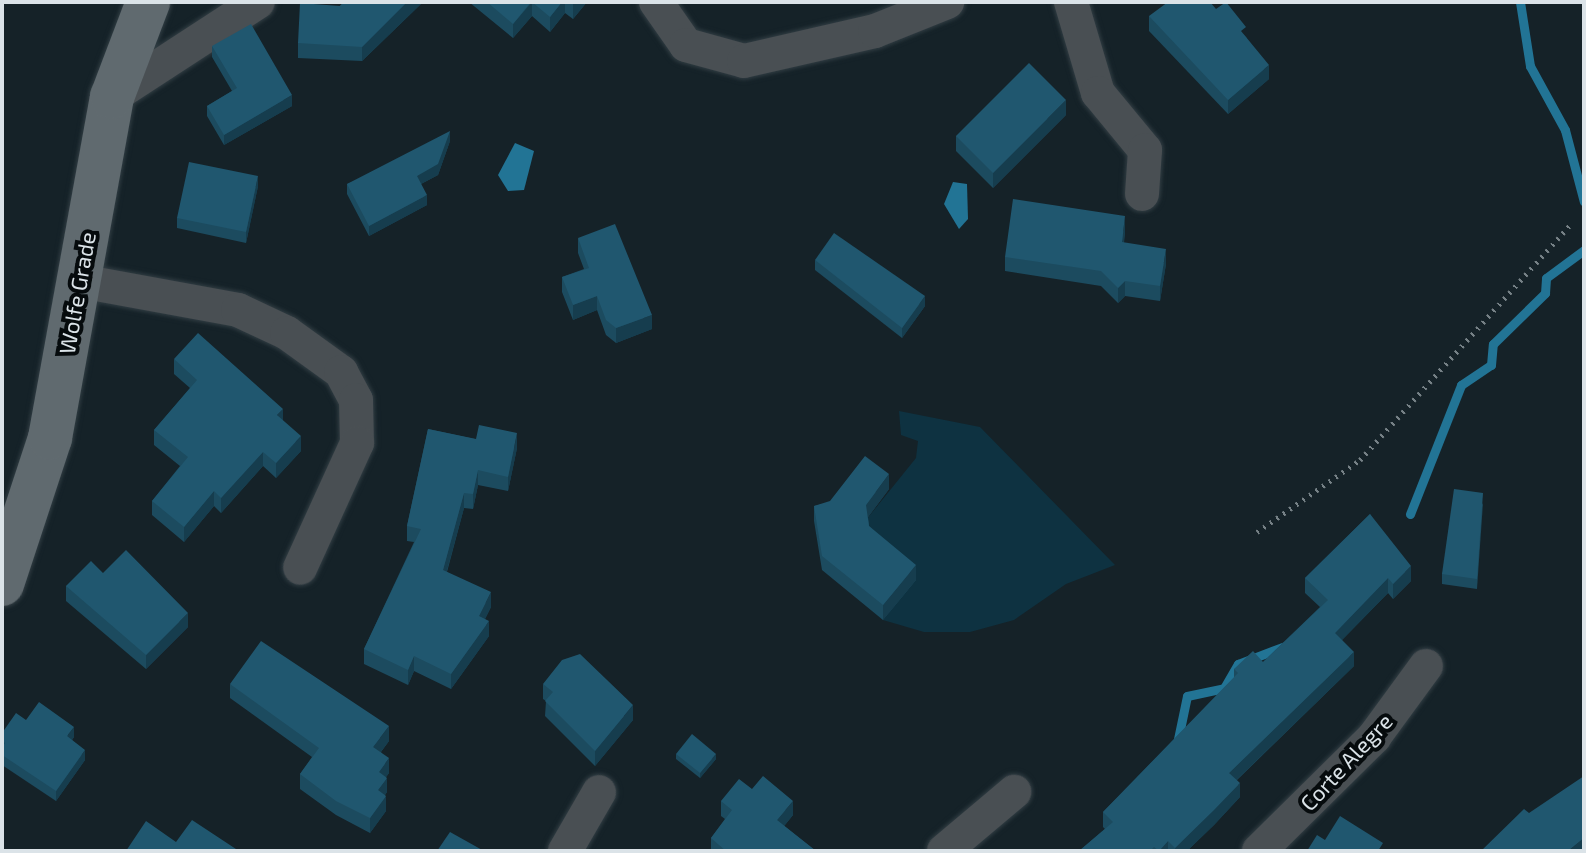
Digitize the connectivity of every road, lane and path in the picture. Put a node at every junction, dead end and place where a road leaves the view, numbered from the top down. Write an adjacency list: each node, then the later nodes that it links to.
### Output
1 (148, 2): 6 (street, Wolfe Grade)
2 (258, 2): 6 (street)
3 (656, 2): 4 (street)
4 (947, 2)
5 (1071, 2): 7 (street)
6 (112, 97): 9 (street, Wolfe Grade)
7 (1142, 194)
8 (1572, 223): 10 (path)
9 (80, 281): 11 (street); 12 (street, Wolfe Grade)
10 (1257, 532)
11 (300, 568)
12 (2, 584)
13 (1426, 666): 18 (street, Corte Alegre)
14 (599, 792): 16 (street)
15 (1014, 792): 17 (street)
16 (565, 851)
17 (944, 851)
18 (1259, 851)

